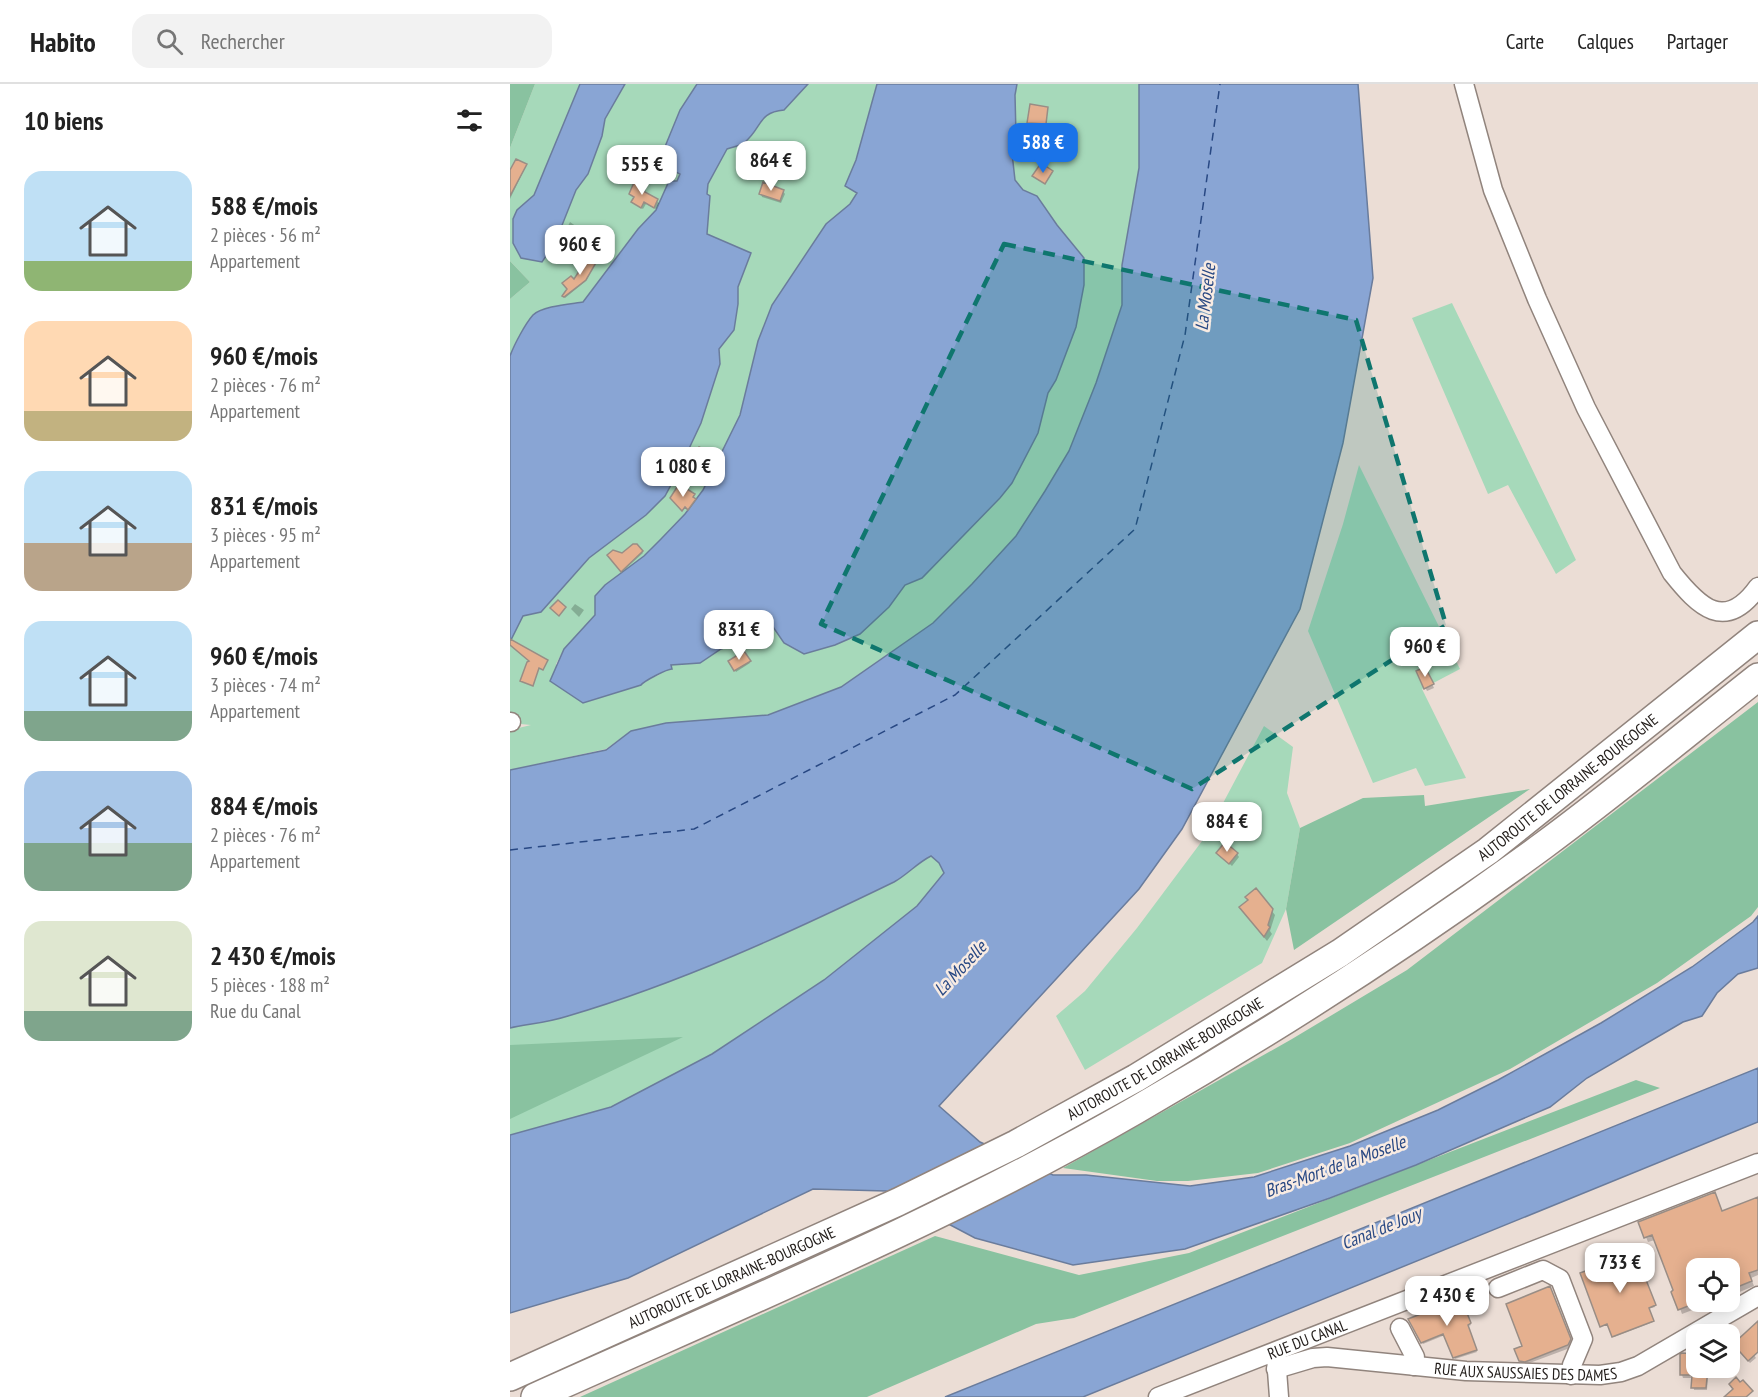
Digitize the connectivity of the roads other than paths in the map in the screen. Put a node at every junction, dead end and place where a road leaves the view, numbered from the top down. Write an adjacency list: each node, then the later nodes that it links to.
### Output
1 (1464, 84): 2 (street)
2 (1758, 587)
3 (1758, 635): 13 (highway, AUTOROUTE DE LORRAINE-BOURGOGNE)
4 (1758, 677): 14 (highway, AUTOROUTE DE LORRAINE-BOURGOGNE)
5 (1758, 1163): 9 (street, RUE DU CANAL)
6 (1498, 1288): 12 (street)
7 (1758, 1296): 12 (street, RUE AUX SAUSSAIES DES DAMES)
8 (1400, 1328): 10 (street)
9 (1274, 1351): 11 (street); 15 (street, RUE DU CANAL)
10 (1414, 1366): 11 (street, RUE AUX SAUSSAIES DES DAMES); 12 (street, RUE AUX SAUSSAIES DES DAMES)
11 (1276, 1369): 16 (street)
12 (1571, 1375)
13 (510, 1377)
14 (536, 1397)
15 (1158, 1397)
16 (1279, 1397)

